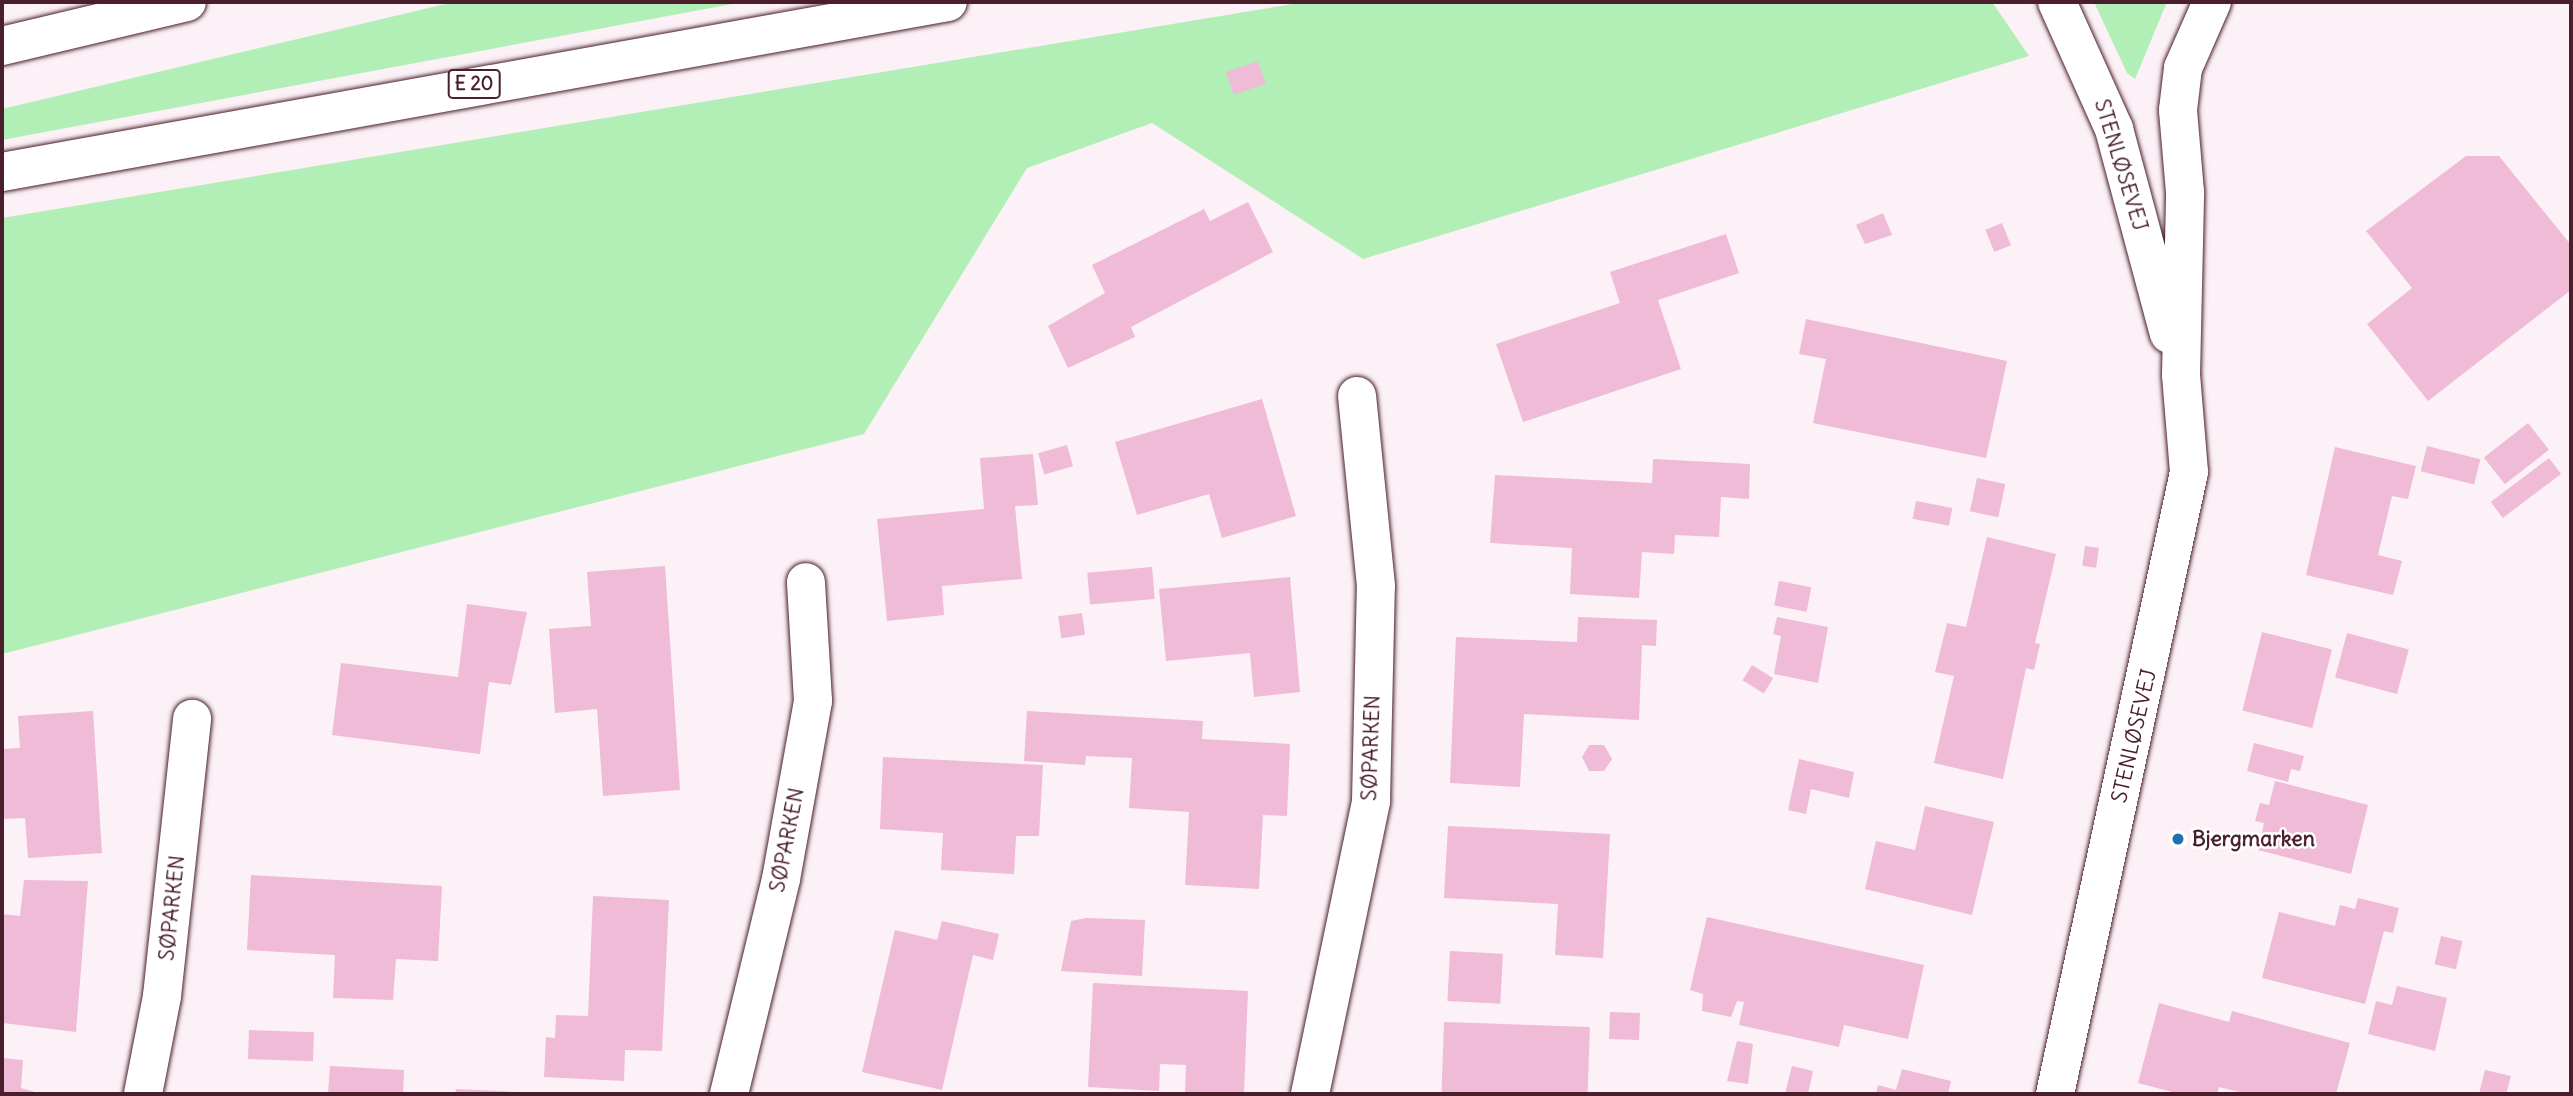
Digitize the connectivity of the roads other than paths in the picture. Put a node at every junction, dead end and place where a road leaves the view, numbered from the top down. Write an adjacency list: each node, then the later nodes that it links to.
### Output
1 (187, 2): 5 (main road)
2 (948, 2): 6 (main road, E 20)
3 (2057, 2): 7 (main road, STENLØSEVEJ)
4 (2212, 2): 7 (main road, STENLØSEVEJ)
5 (2, 46)
6 (2, 172)
7 (2181, 375): 14 (main road, STENLØSEVEJ)
8 (1357, 396): 13 (main road, SØPARKEN)
9 (807, 582): 12 (main road, SØPARKEN)
10 (192, 719): 11 (main road, SØPARKEN)
11 (143, 1094)
12 (729, 1094)
13 (1310, 1094)
14 (2055, 1094)

